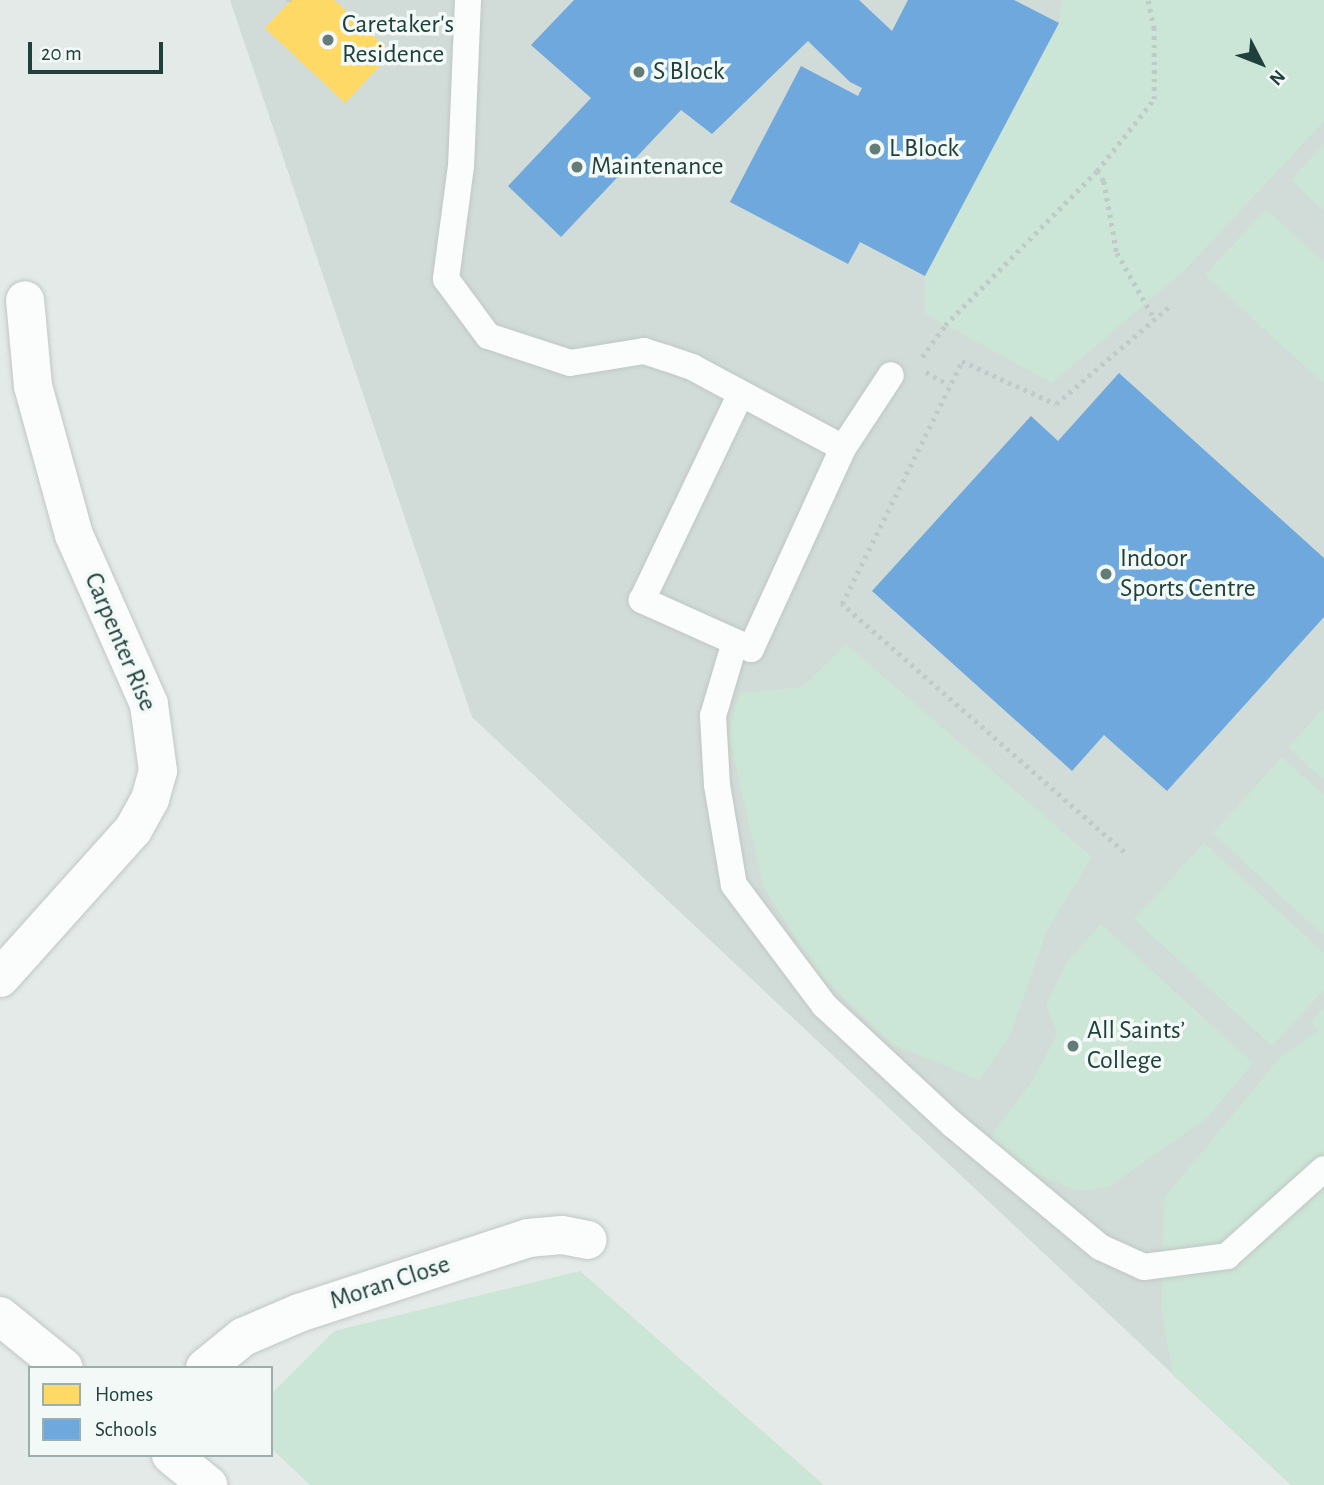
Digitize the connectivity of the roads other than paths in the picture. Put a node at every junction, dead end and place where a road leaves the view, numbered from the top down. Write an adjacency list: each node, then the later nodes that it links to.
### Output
1 (468, 0): 4 (lane)
2 (25, 300): 7 (street, Carpenter Rise)
3 (891, 375): 5 (lane)
4 (741, 393): 5 (lane); 6 (lane)
5 (843, 448): 6 (lane)
6 (736, 642): 8 (lane)
7 (0, 978)
8 (1324, 1169)
9 (588, 1240): 12 (street, Moran Close)
10 (0, 1316): 11 (street)
11 (62, 1366)
12 (207, 1366)
13 (173, 1457): 14 (street)
14 (208, 1485)

